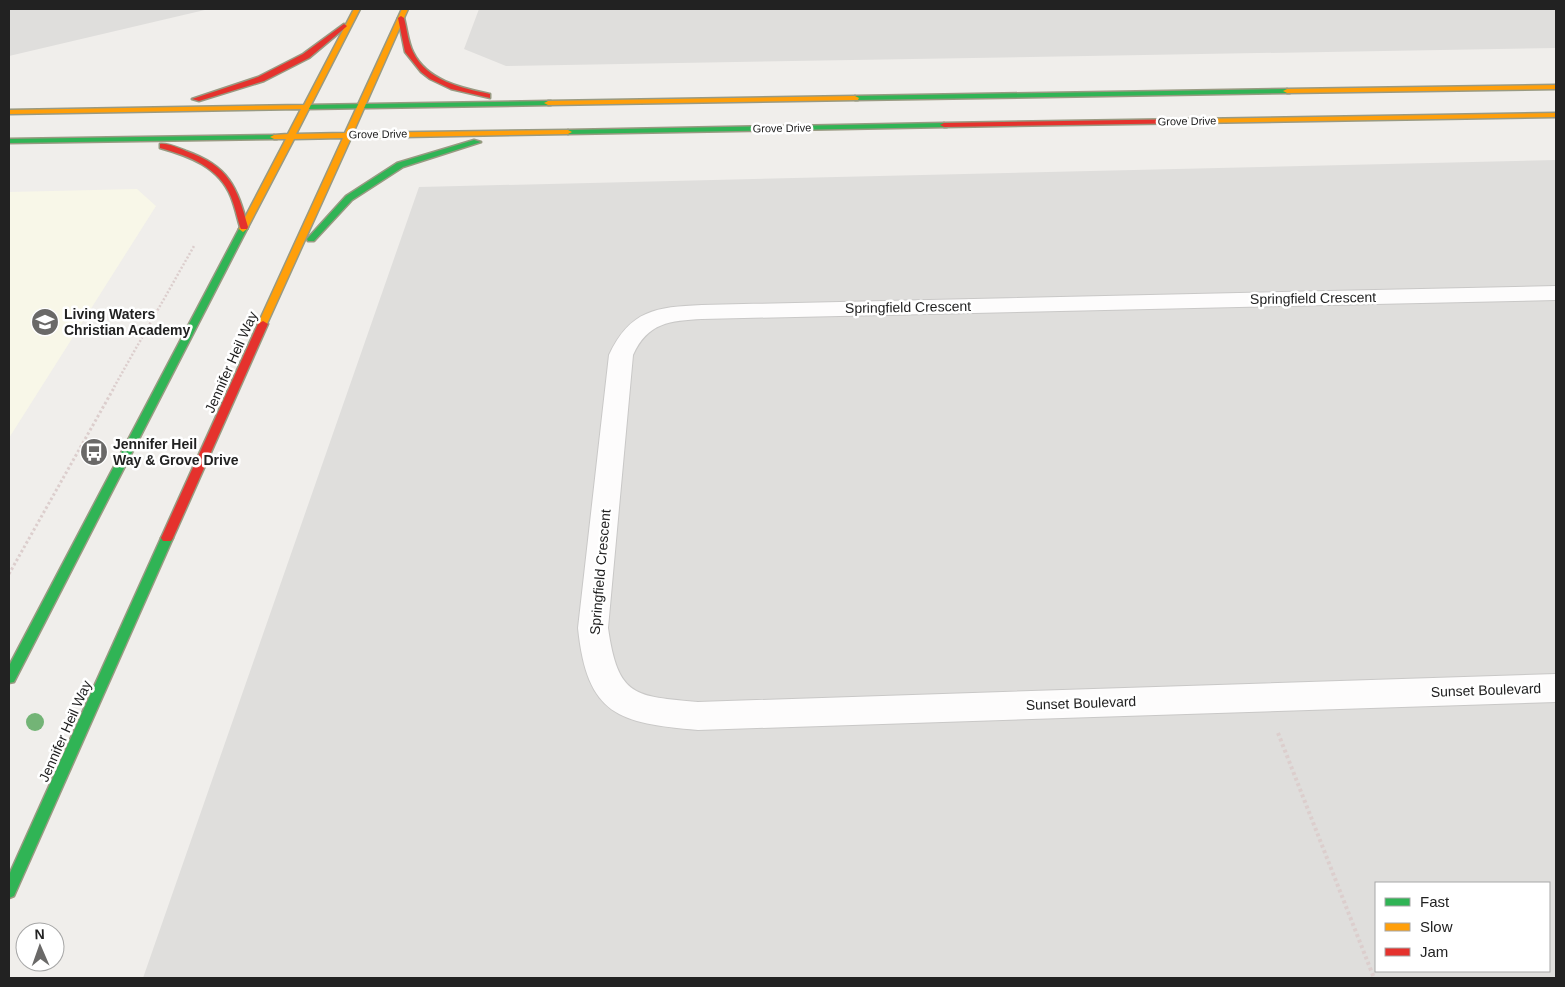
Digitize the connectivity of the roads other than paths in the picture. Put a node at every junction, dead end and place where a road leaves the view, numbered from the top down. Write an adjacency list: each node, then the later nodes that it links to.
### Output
1 (357, 9): 3 (main road)
2 (403, 13): 5 (main road); 7 (main road, Jennifer Heil Way)
3 (351, 20): 6 (main road); 8 (main road)
4 (1556, 87): 5 (main road)
5 (525, 104): 7 (main road)
6 (306, 106): 7 (main road); 8 (main road); 13 (main road)
7 (362, 106): 12 (main road, Jennifer Heil Way)
8 (143, 110): 9 (main road)
9 (9, 112)
10 (1556, 114): 11 (main road, Grove Drive)
11 (525, 132): 12 (main road, Grove Drive); 17 (main road)
12 (349, 135): 13 (main road, Grove Drive); 17 (main road, Jennifer Heil Way)
13 (292, 136): 14 (main road, Grove Drive); 16 (main road)
14 (135, 139): 15 (main road, Grove Drive); 16 (main road)
15 (9, 141)
16 (244, 227): 19 (main road)
17 (295, 256): 22 (main road, Jennifer Heil Way)
18 (1556, 293): 21 (street, Springfield Crescent)
19 (9, 678)
20 (1556, 688): 21 (street, Sunset Boulevard)
21 (613, 691)
22 (9, 891)

